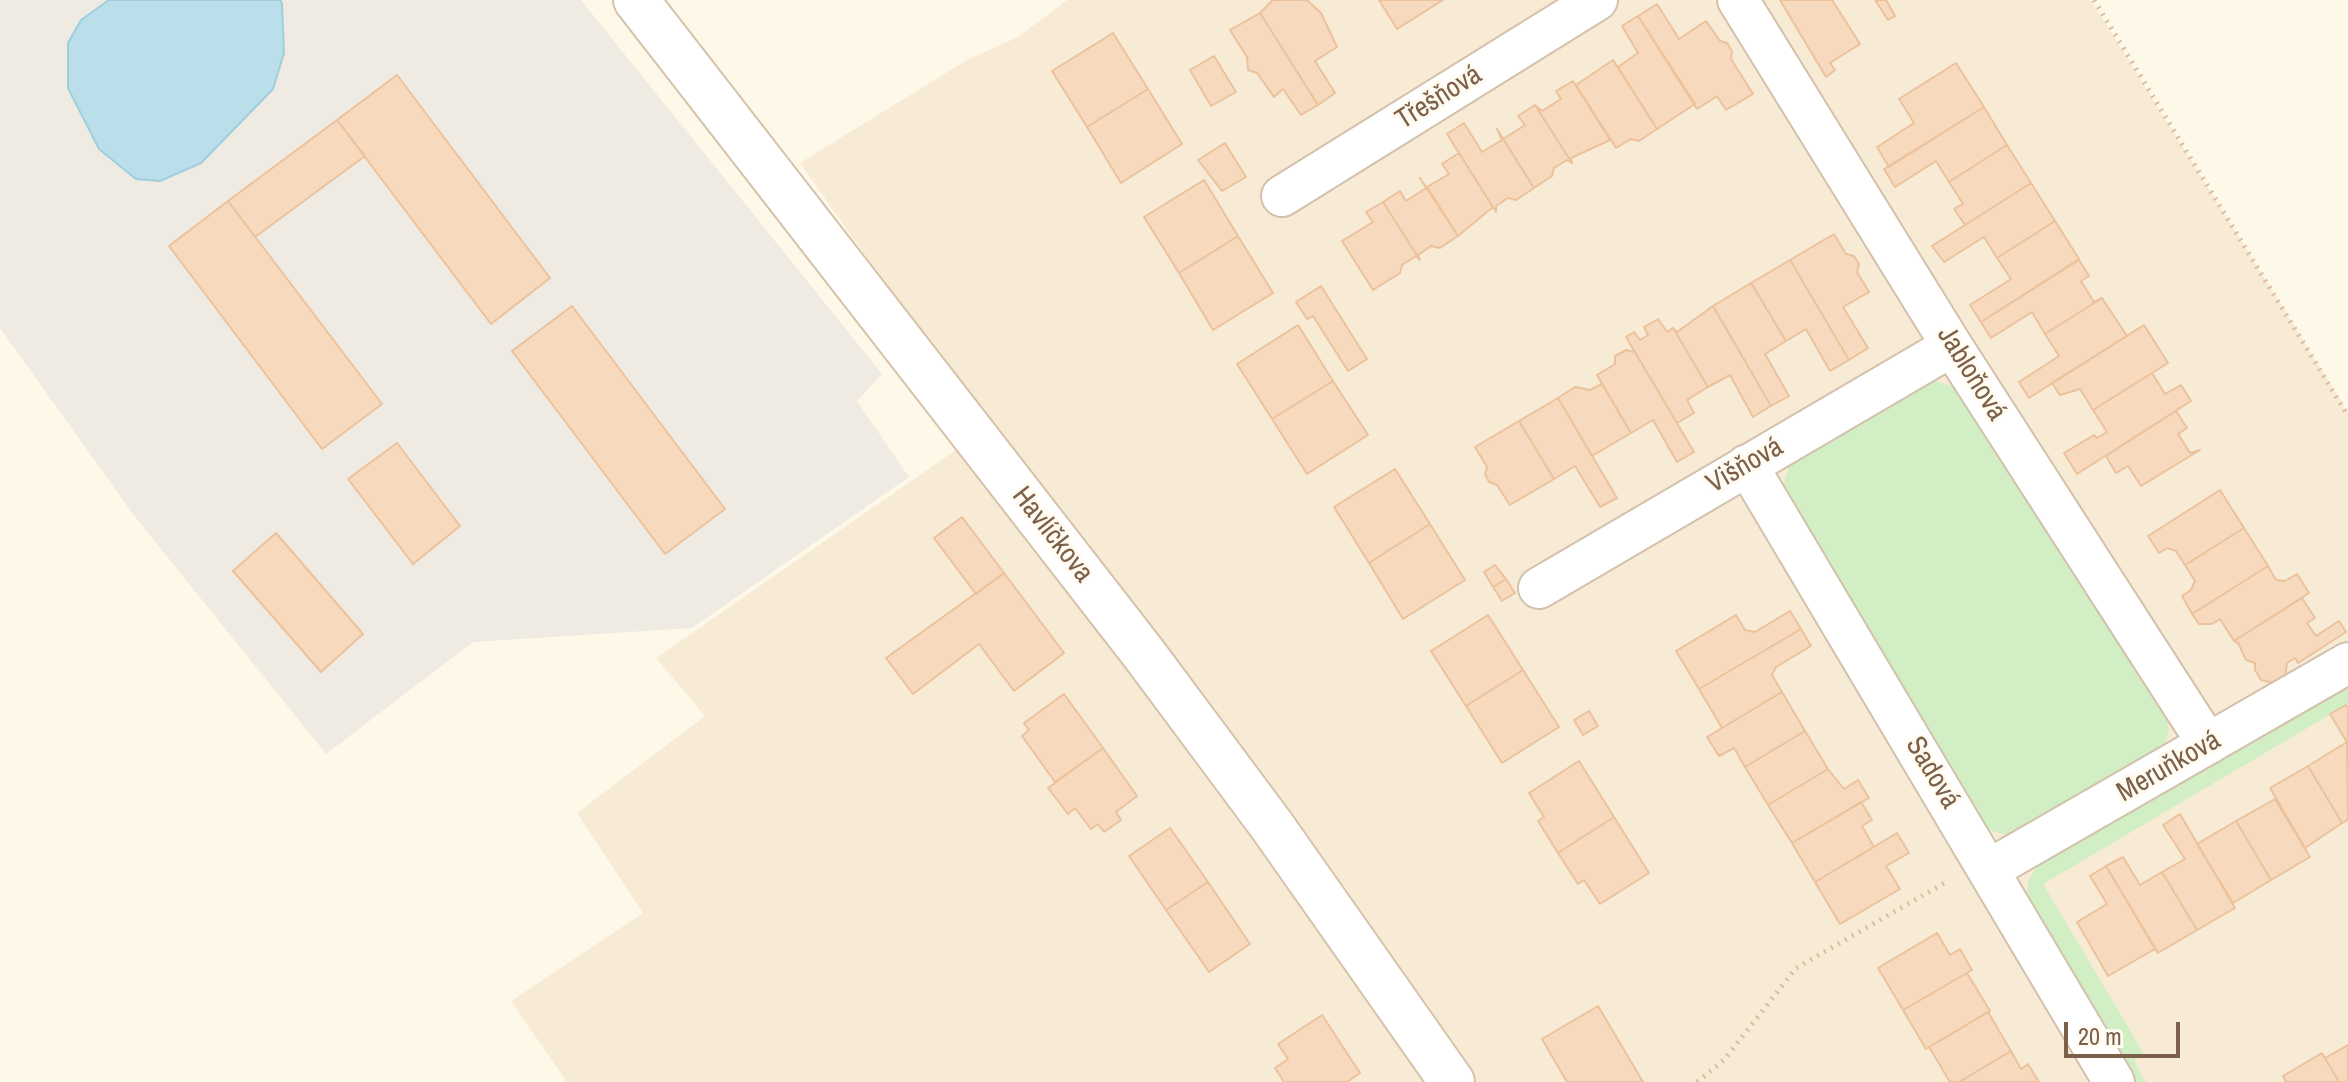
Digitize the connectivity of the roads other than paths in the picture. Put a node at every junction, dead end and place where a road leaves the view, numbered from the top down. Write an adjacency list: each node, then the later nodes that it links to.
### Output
1 (636, 0): 11 (street, Havlíčkova)
2 (1597, 0): 4 (street, Třešňová)
3 (1738, 0): 5 (street, Jabloňová)
4 (1282, 196)
5 (1952, 346): 6 (street, Višňová); 9 (street, Jabloňová)
6 (1747, 465): 7 (street, Višňová); 10 (street, Sadová)
7 (1539, 588)
8 (2348, 663): 9 (street, Meruňková)
9 (2208, 744): 10 (street, Meruňková)
10 (1987, 864): 12 (street, Sadová)
11 (1452, 1082)
12 (2114, 1082)

